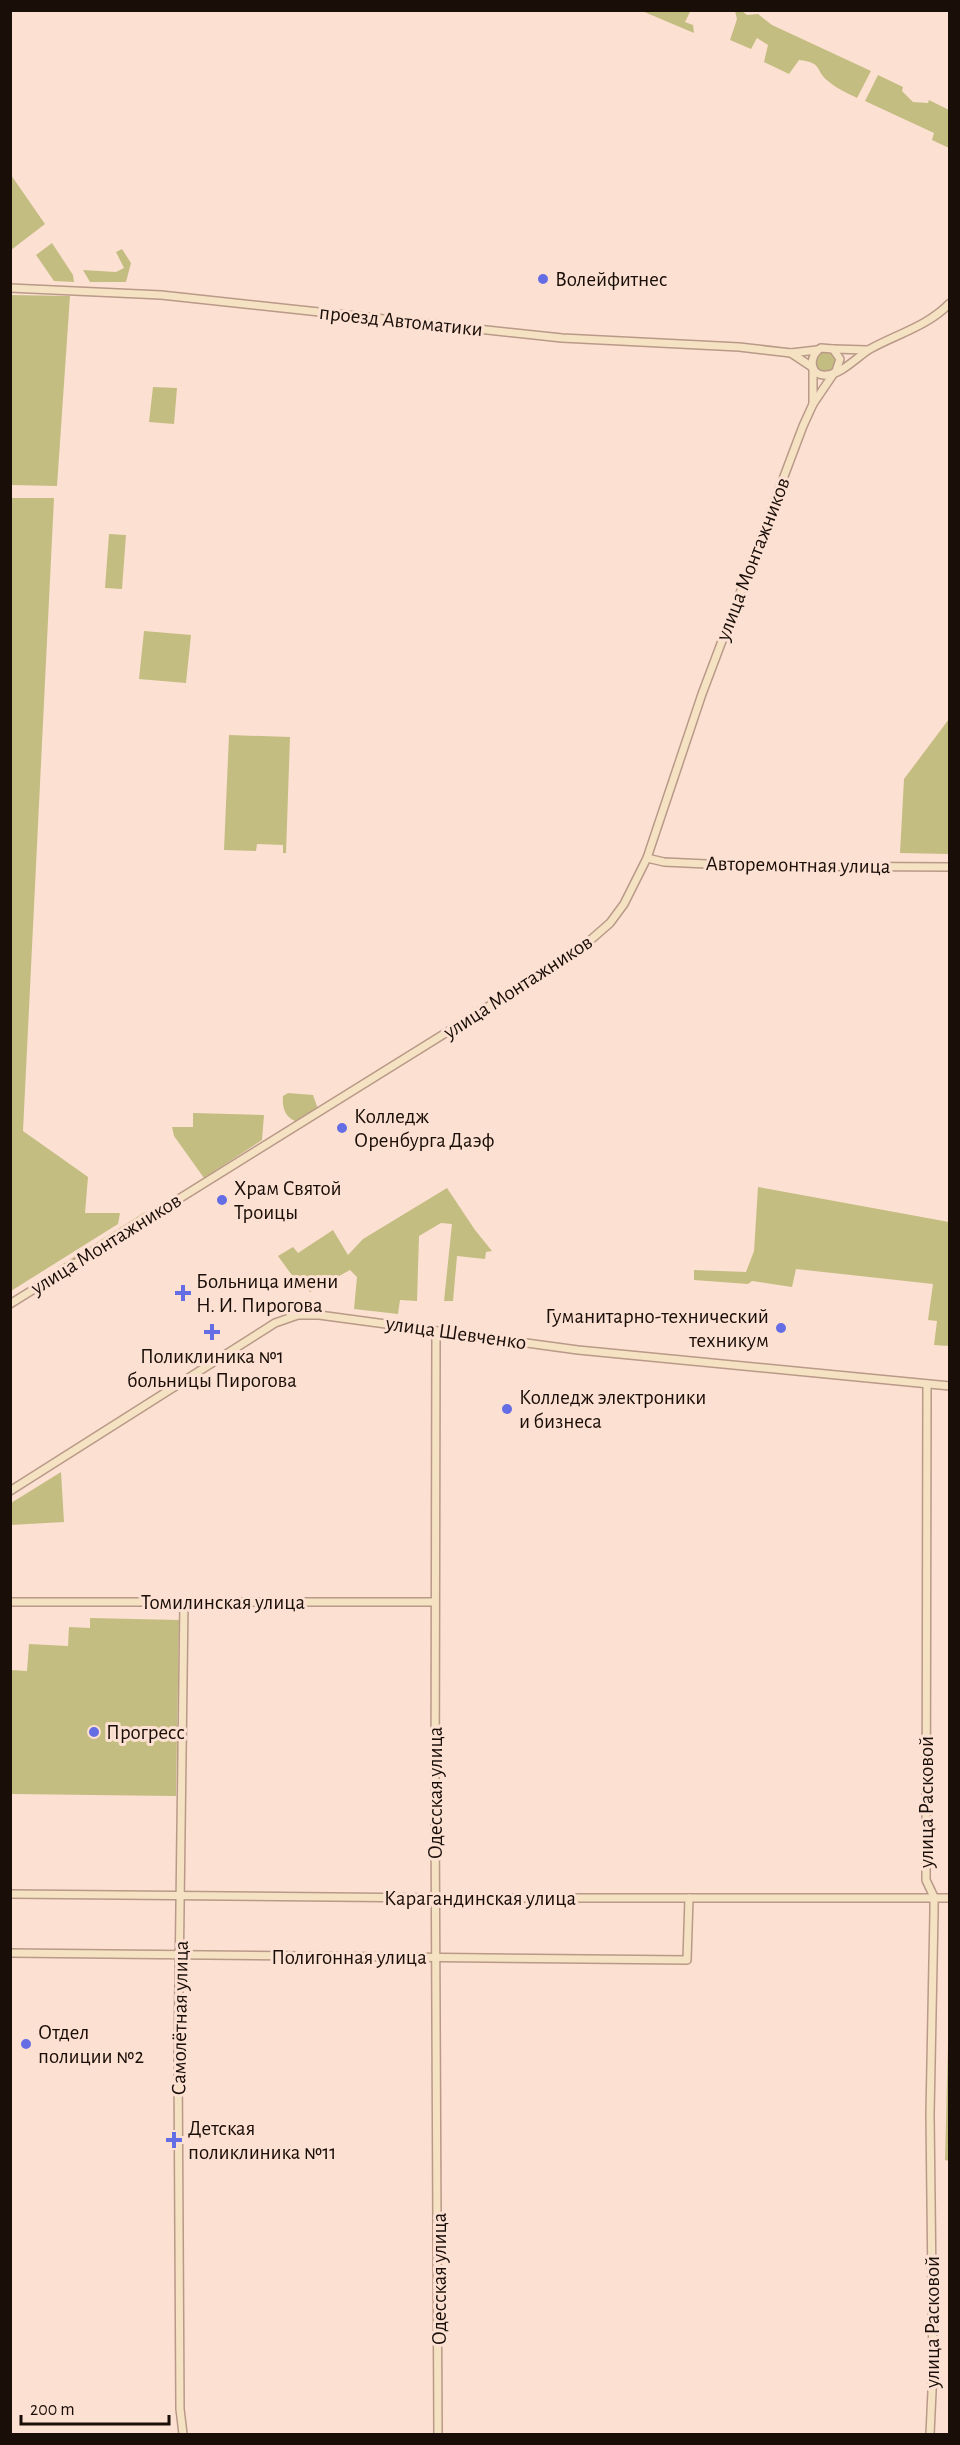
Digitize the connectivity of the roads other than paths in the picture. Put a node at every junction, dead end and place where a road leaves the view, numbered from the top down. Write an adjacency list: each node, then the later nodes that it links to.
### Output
1 (10, 288): 6 (main road, проезд Автоматики)
2 (950, 303): 4 (main road, улица Монтажников)
3 (833, 349): 4 (main road, улица Монтажников); 5 (main road); 8 (main road)
4 (869, 349): 8 (main road, улица Монтажников)
5 (817, 350): 6 (main road, проезд Автоматики); 7 (main road)
6 (791, 353): 7 (main road, проезд Автоматики)
7 (813, 368): 8 (main road); 9 (main road, улица Монтажников)
8 (835, 372): 9 (main road, улица Монтажников)
9 (813, 404): 10 (main road, улица Монтажников)
10 (647, 858): 11 (main road, Авторемонтная улица); 12 (main road, улица Монтажников)
11 (950, 867)
12 (10, 1304)
13 (436, 1331): 14 (main road, улица Шевченко); 16 (main road, улица Шевченко); 19 (main road, Одесская улица)
14 (927, 1384): 15 (main road, улица Шевченко); 22 (main road, улица Расковой)
15 (950, 1386)
16 (10, 1491)
17 (10, 1602): 18 (main road, Томилинская улица)
18 (184, 1602): 19 (main road, Томилинская улица); 21 (main road, Самолётная улица)
19 (435, 1602): 25 (main road, Одесская улица)
20 (10, 1894): 21 (main road, Карагандинская улица)
21 (182, 1897): 25 (main road, Карагандинская улица); 27 (main road, Самолётная улица)
22 (934, 1897): 23 (main road, Карагандинская улица); 24 (main road, Карагандинская улица); 31 (main road, улица Расковой)
23 (689, 1898): 25 (main road, Карагандинская улица); 28 (main road, Полигонная улица)
24 (950, 1898)
25 (436, 1899): 28 (main road, Одесская улица)
26 (10, 1953): 27 (main road, Полигонная улица)
27 (180, 1956): 28 (main road, Полигонная улица); 29 (main road, Самолётная улица)
28 (436, 1957): 30 (main road, Одесская улица)
29 (183, 2434)
30 (438, 2434)
31 (930, 2434)

